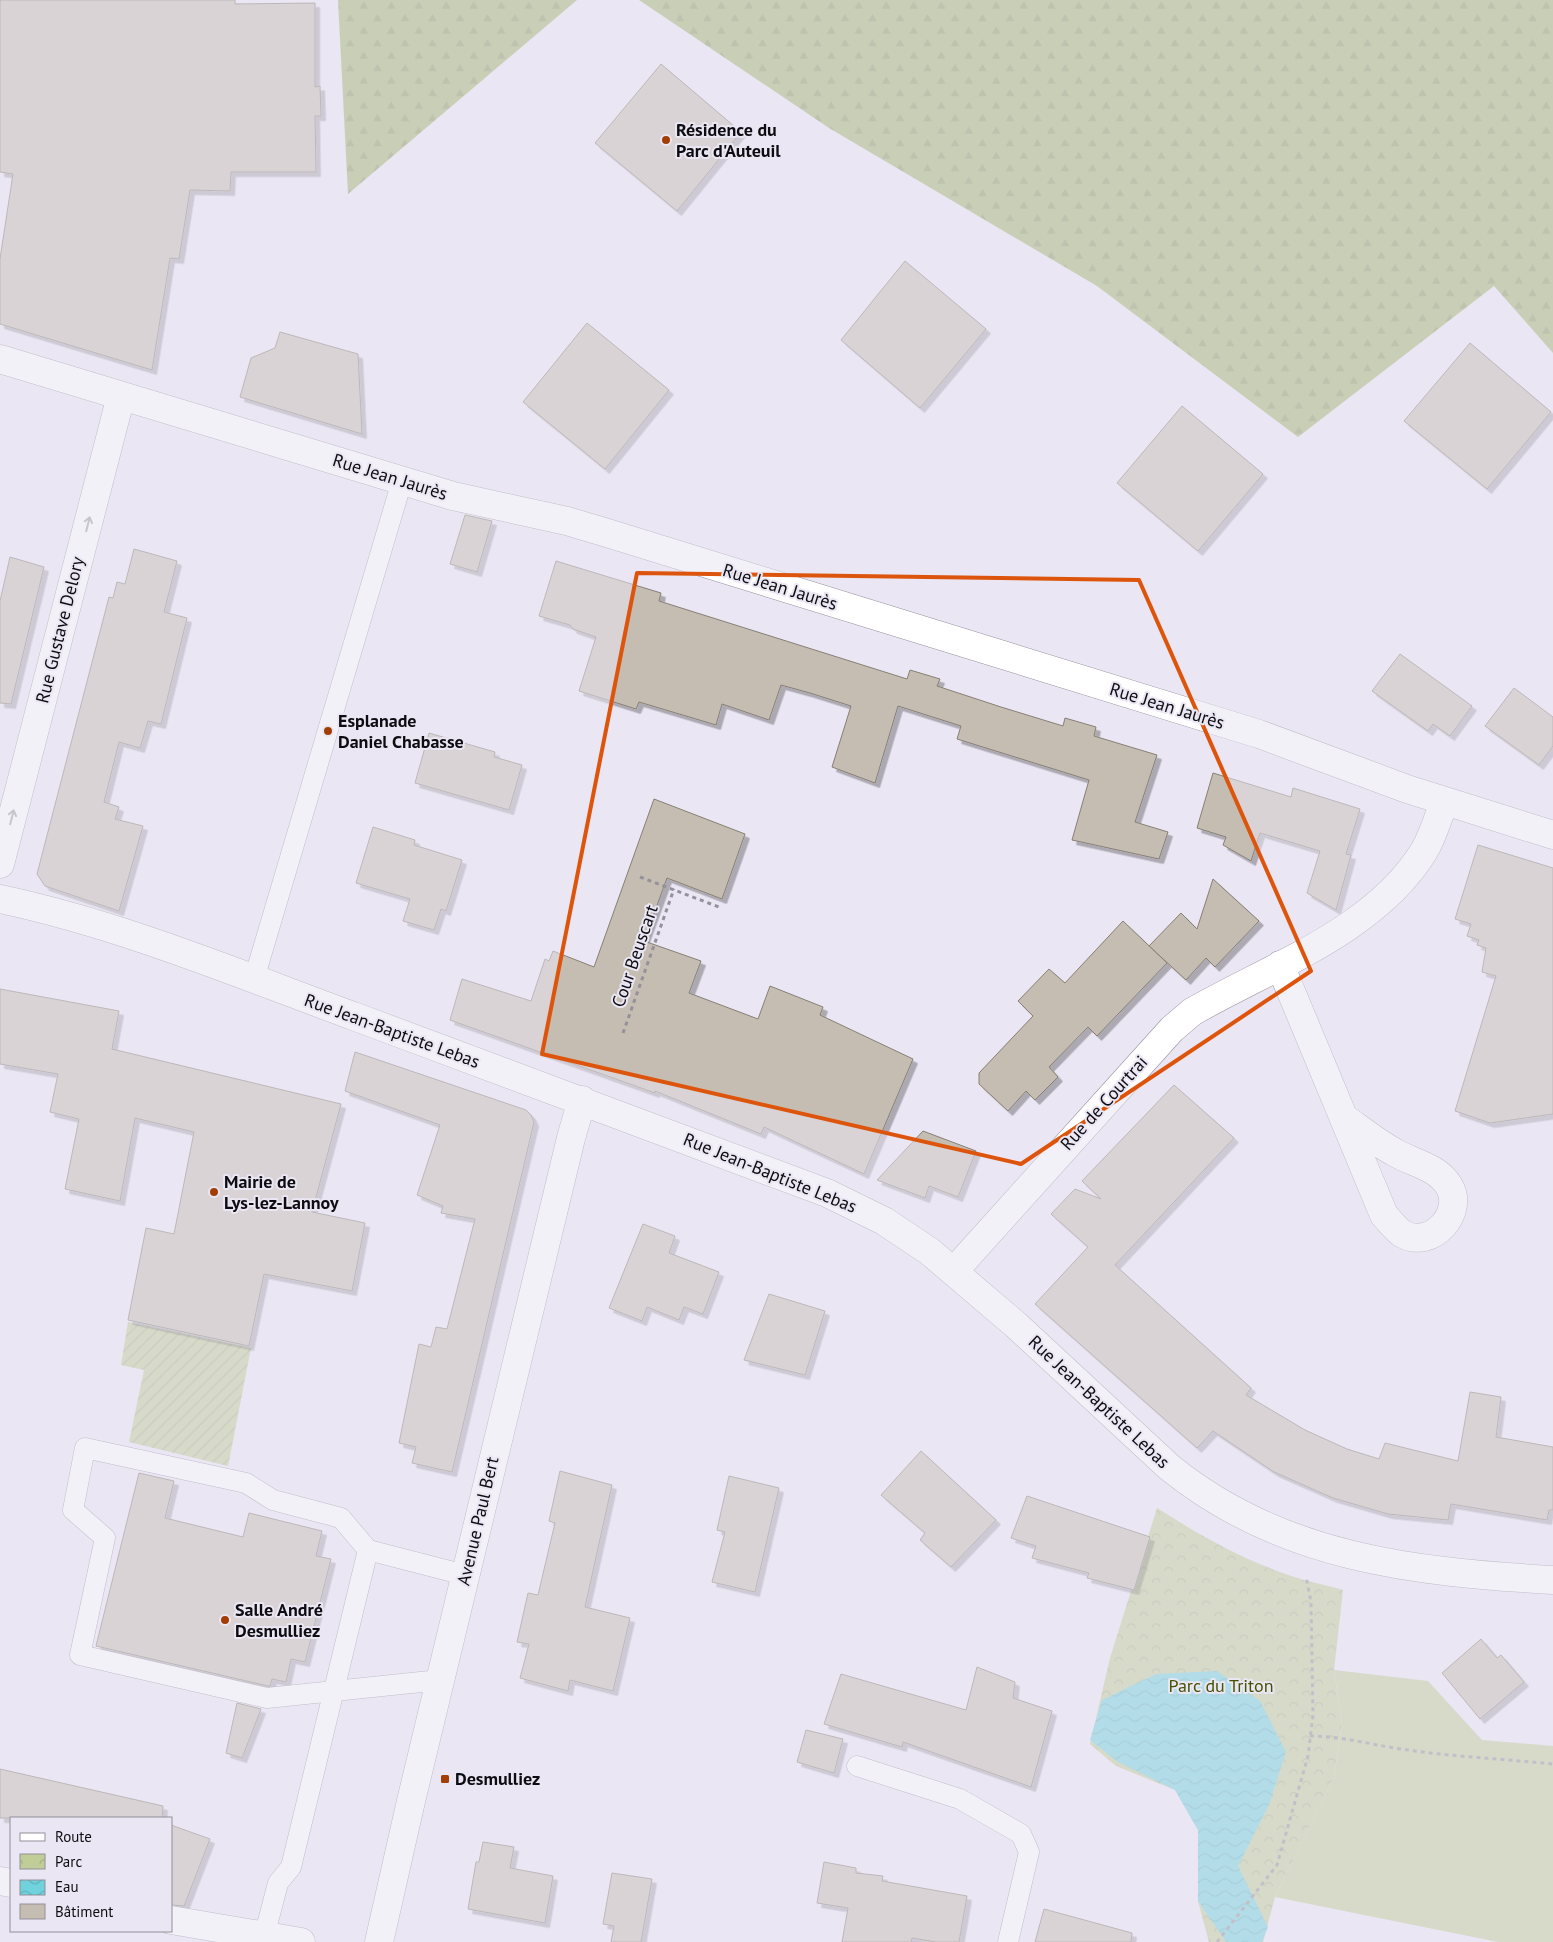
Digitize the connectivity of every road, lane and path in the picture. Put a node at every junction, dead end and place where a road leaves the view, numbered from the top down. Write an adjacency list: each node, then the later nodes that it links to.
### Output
1 (0, 358): 2 (street, Rue Jean Jaurès)
2 (120, 396): 3 (street, Rue Jean Jaurès); 6 (street, Rue Gustave Delory, one-way to 2)
3 (402, 481): 4 (street, Rue Jean Jaurès); 12 (lane)
4 (1444, 802): 5 (street, Rue Jean Jaurès); 11 (street, Rue de Courtrai)
5 (1553, 835)
6 (0, 864)
7 (640, 877): 8 (path, Cour Beuscart)
8 (674, 889): 10 (path, Cour Beuscart); 13 (path, Cour Beuscart)
9 (0, 899): 12 (street, Rue Jean-Baptiste Lebas)
10 (719, 907)
11 (1280, 965): 15 (street); 16 (street, Rue de Courtrai)
12 (254, 979): 14 (street, Rue Jean-Baptiste Lebas)
13 (623, 1033)
14 (582, 1100): 16 (street, Rue Jean-Baptiste Lebas); 19 (street, Avenue Paul Bert)
15 (1343, 1117): 15 (street)
16 (954, 1271): 17 (street, Rue Jean-Baptiste Lebas)
17 (1298, 1539): 20 (street, Rue Jean-Baptiste Lebas); 23 (path)
18 (368, 1550): 19 (lane); 22 (lane); 22 (lane)
19 (465, 1575): 21 (street, Avenue Paul Bert)
20 (1553, 1580)
21 (440, 1680): 22 (lane); 29 (street, Avenue Paul Bert)
22 (334, 1691): 27 (lane)
23 (1310, 1736): 24 (path); 31 (path)
24 (1553, 1764)
25 (857, 1766): 30 (lane)
26 (172, 1920): 27 (street)
27 (264, 1937): 28 (street)
28 (301, 1942)
29 (378, 1942)
30 (1008, 1942)
31 (1217, 1942)

